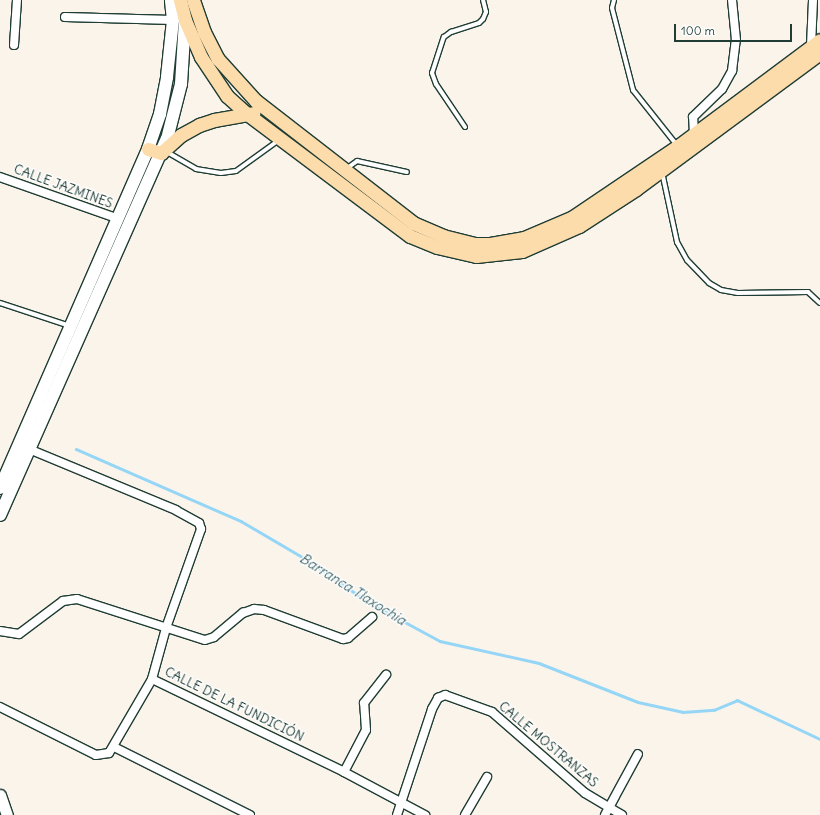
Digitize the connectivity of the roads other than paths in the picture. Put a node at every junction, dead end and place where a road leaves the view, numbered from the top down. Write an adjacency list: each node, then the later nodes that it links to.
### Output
1 (17, 0): 11 (street)
2 (171, 0): 10 (main road)
3 (180, 0): 10 (main road)
4 (192, 0): 10 (main road); 14 (main road)
5 (482, 0): 15 (lane)
6 (614, 0): 18 (lane)
7 (732, 0): 16 (street)
8 (812, 0): 12 (street)
9 (65, 17): 10 (street)
10 (179, 20): 13 (main road); 19 (main road); 20 (main road)
11 (14, 45)
12 (817, 47): 16 (main road); 22 (main road)
13 (246, 113): 14 (main road); 17 (main road); 20 (main road)
14 (273, 114): 21 (main road)
15 (465, 127)
16 (694, 134): 18 (main road)
17 (280, 139): 20 (lane); 22 (main road)
18 (678, 146): 21 (main road)
19 (148, 149): 20 (main road); 25 (main road)
20 (163, 152): 29 (main road)
21 (345, 170): 23 (lane)
22 (662, 170): 27 (lane)
23 (407, 172)
24 (0, 177): 25 (street, CALLE JAZMINES)
25 (119, 219): 28 (main road)
26 (0, 303): 28 (lane)
27 (820, 303)
28 (71, 327): 29 (main road)
29 (32, 429): 30 (main road); 31 (main road)
30 (29, 449): 32 (main road); 34 (street)
31 (0, 488)
32 (0, 515)
33 (372, 617): 34 (street)
34 (166, 628): 35 (street); 37 (street)
35 (0, 631)
36 (386, 675): 41 (street)
37 (152, 679): 39 (street, CALLE DE LA FUNDICIÓN); 41 (street, CALLE DE LA FUNDICIÓN)
38 (0, 707): 39 (street)
39 (114, 747): 47 (street)
40 (638, 754): 45 (street)
41 (344, 772): 44 (street, CALLE DE LA FUNDICIÓN)
42 (487, 778): 50 (street)
43 (0, 795): 46 (street)
44 (401, 802): 45 (street, CALLE MOSTRANZAS); 48 (street, CALLE MOSTRANZAS); 49 (street, CALLE DE LA FUNDICIÓN)
45 (607, 812): 51 (street, CALLE MOSTRANZAS)
46 (8, 814)
47 (250, 815)
48 (398, 815)
49 (425, 815)
50 (465, 815)
51 (622, 815)

